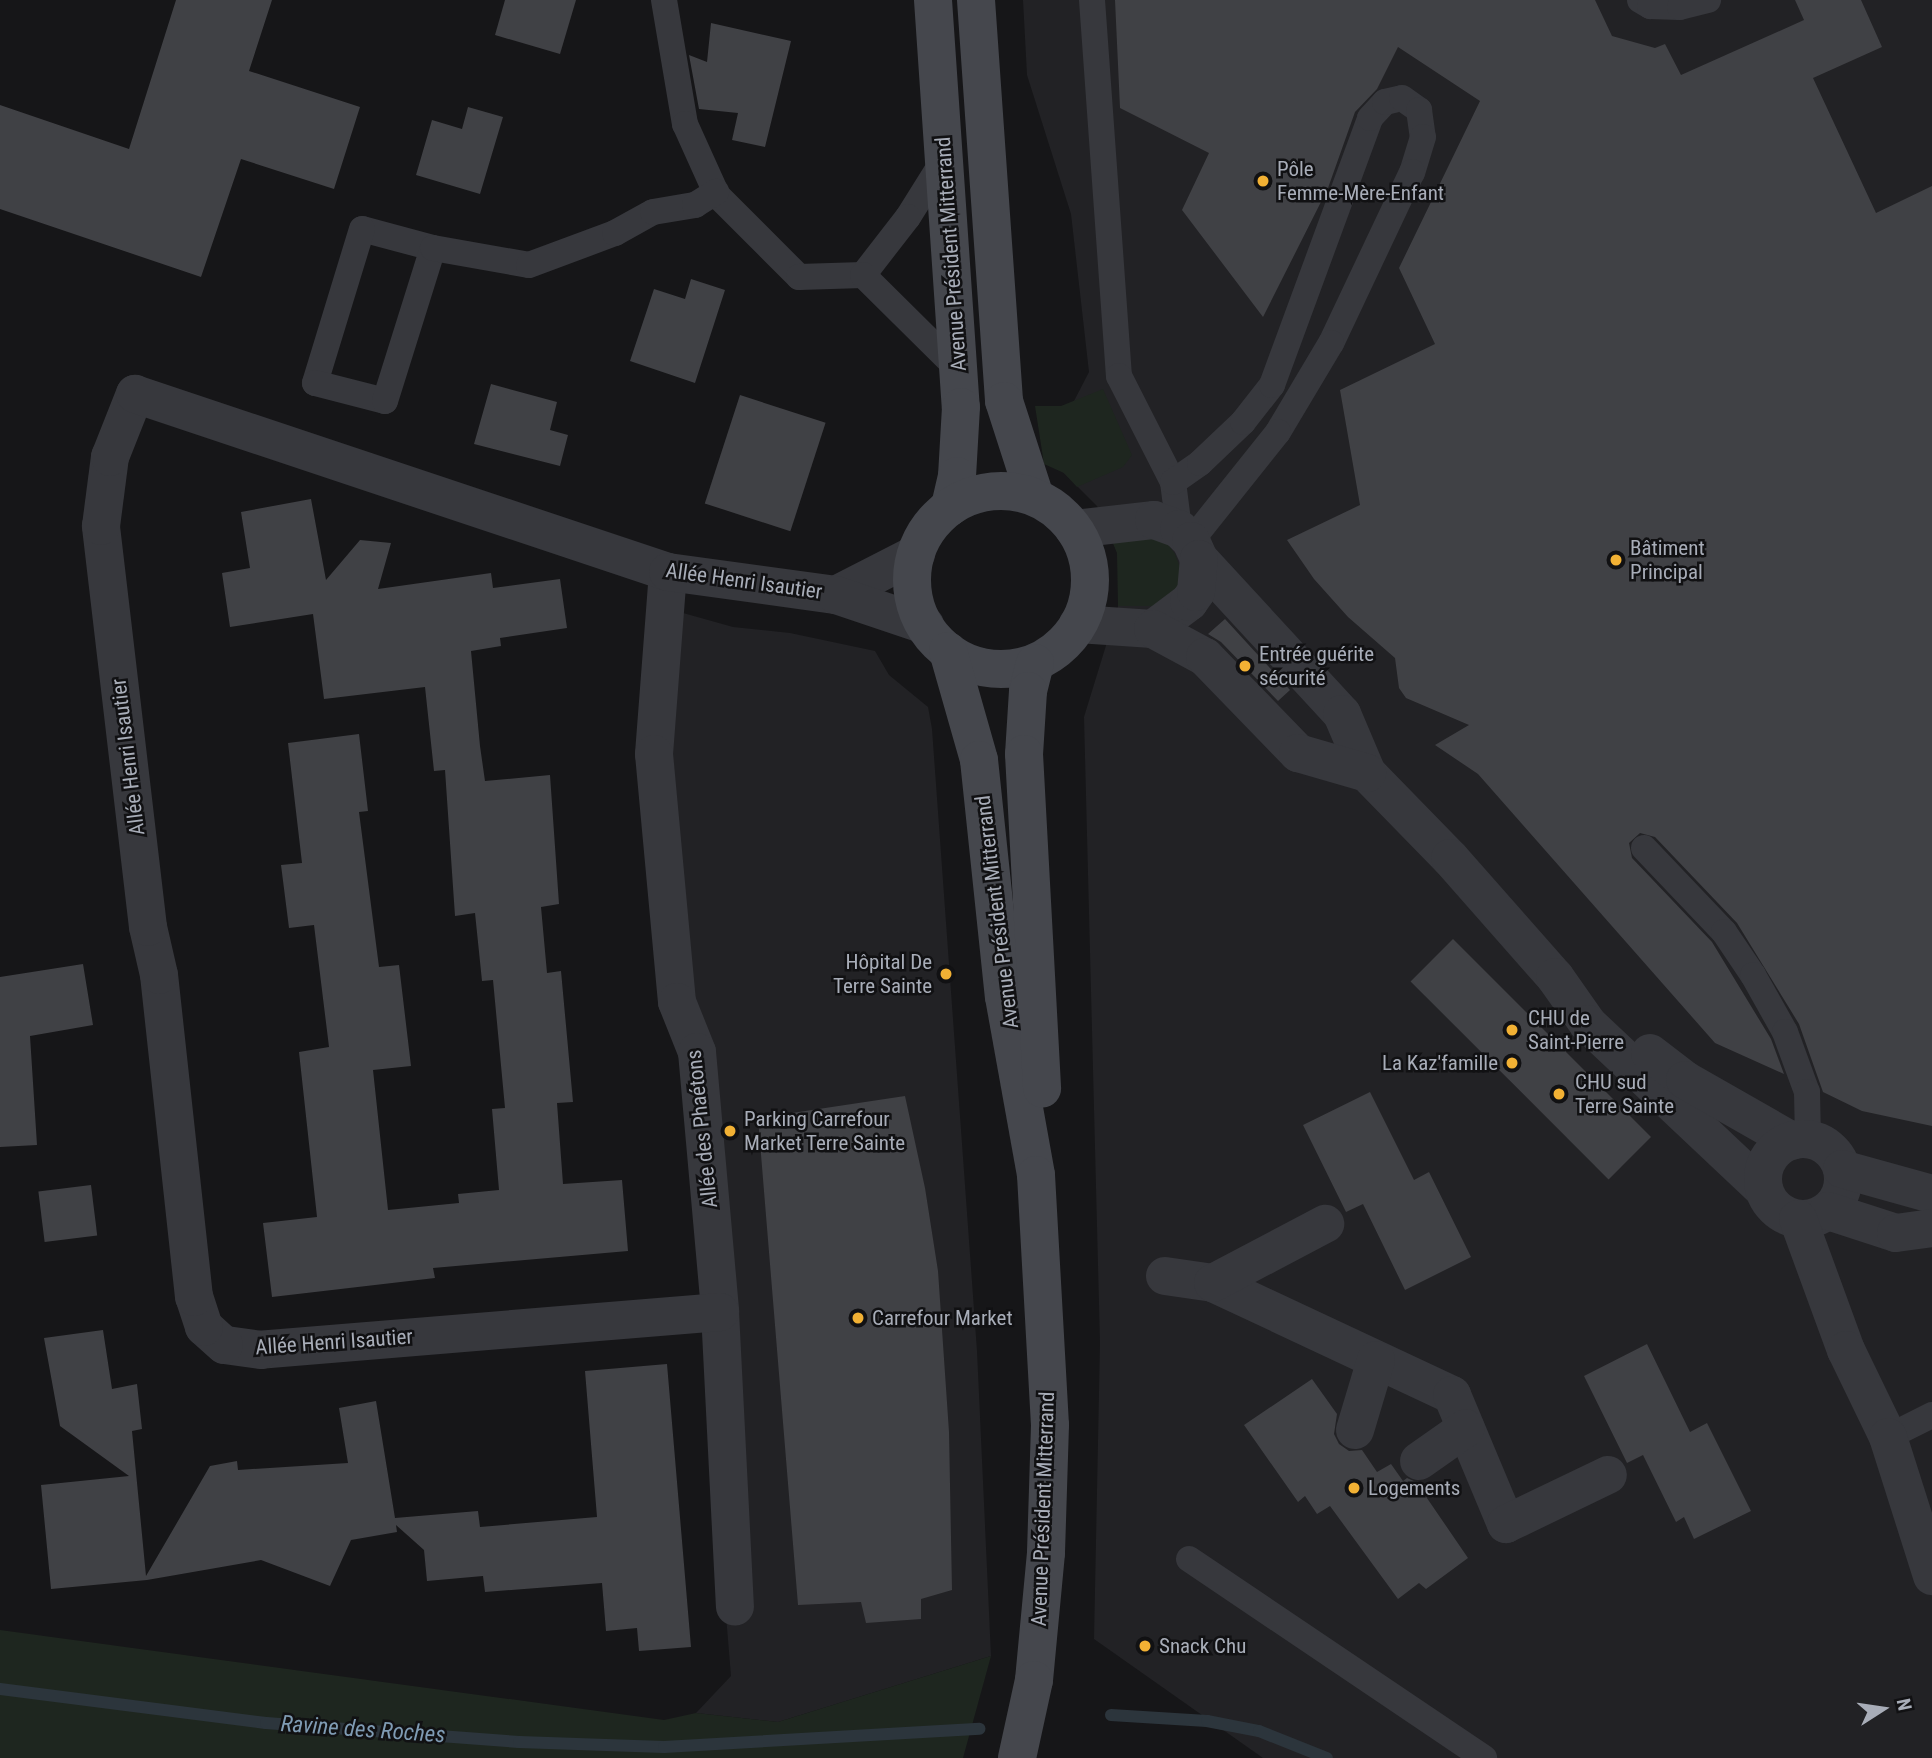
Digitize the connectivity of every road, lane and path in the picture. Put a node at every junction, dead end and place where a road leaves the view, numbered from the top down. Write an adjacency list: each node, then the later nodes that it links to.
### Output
1 (664, 0): 8 (lane)
2 (933, 0): 7 (main road, Avenue Président Mitterrand)
3 (976, 0): 13 (main road, Avenue Président Mitterrand)
4 (1092, 0): 12 (lane)
5 (1640, 0): 6 (lane)
6 (1708, 0)
7 (945, 159): 10 (lane); 11 (main road, Avenue Président Mitterrand)
8 (716, 192): 9 (lane); 10 (lane)
9 (433, 248): 9 (lane)
10 (863, 275): 11 (lane)
11 (959, 370): 14 (main road, Avenue Président Mitterrand)
12 (1173, 482): 16 (lane); 16 (lane)
13 (1035, 497): 14 (main road); 15 (main road)
14 (950, 507): 17 (main road)
15 (1074, 528): 16 (street); 20 (main road)
16 (1189, 543): 21 (street); 24 (street)
17 (916, 554): 19 (street, Allée Henri Isautier); 22 (main road)
18 (667, 572): 19 (street, Allée Henri Isautier); 37 (street, Allée des Phaétons); 37 (street, Allée Henri Isautier)
19 (836, 595): 22 (street, Allée Henri Isautier)
20 (1078, 624): 21 (street); 23 (main road)
21 (1153, 629): 24 (street)
22 (936, 638): 23 (main road); 29 (main road, Avenue Président Mitterrand)
23 (1035, 663): 29 (main road, Avenue Président Mitterrand)
24 (1367, 773): 26 (street)
25 (1644, 848): 27 (lane)
26 (1555, 977): 27 (street); 30 (street)
27 (1800, 1140): 28 (street); 30 (street)
28 (1842, 1169): 31 (street); 32 (street)
29 (1036, 1175): 48 (main road, Avenue Président Mitterrand)
30 (1765, 1190): 32 (street)
31 (1932, 1194)
32 (1813, 1215): 34 (street); 42 (street)
33 (1325, 1224): 36 (street)
34 (1932, 1228)
35 (1165, 1276): 36 (street)
36 (1213, 1283): 38 (street)
37 (720, 1312): 47 (street, Allée des Phaétons)
38 (1376, 1360): 40 (street); 41 (street)
39 (1932, 1415): 42 (lane)
40 (1466, 1427): 43 (street); 44 (street)
41 (1355, 1430)
42 (1888, 1437): 46 (street)
43 (1419, 1461)
44 (1608, 1475)
45 (1189, 1559): 49 (lane)
46 (1932, 1576)
47 (734, 1607)
48 (1017, 1758)
49 (1484, 1758)

